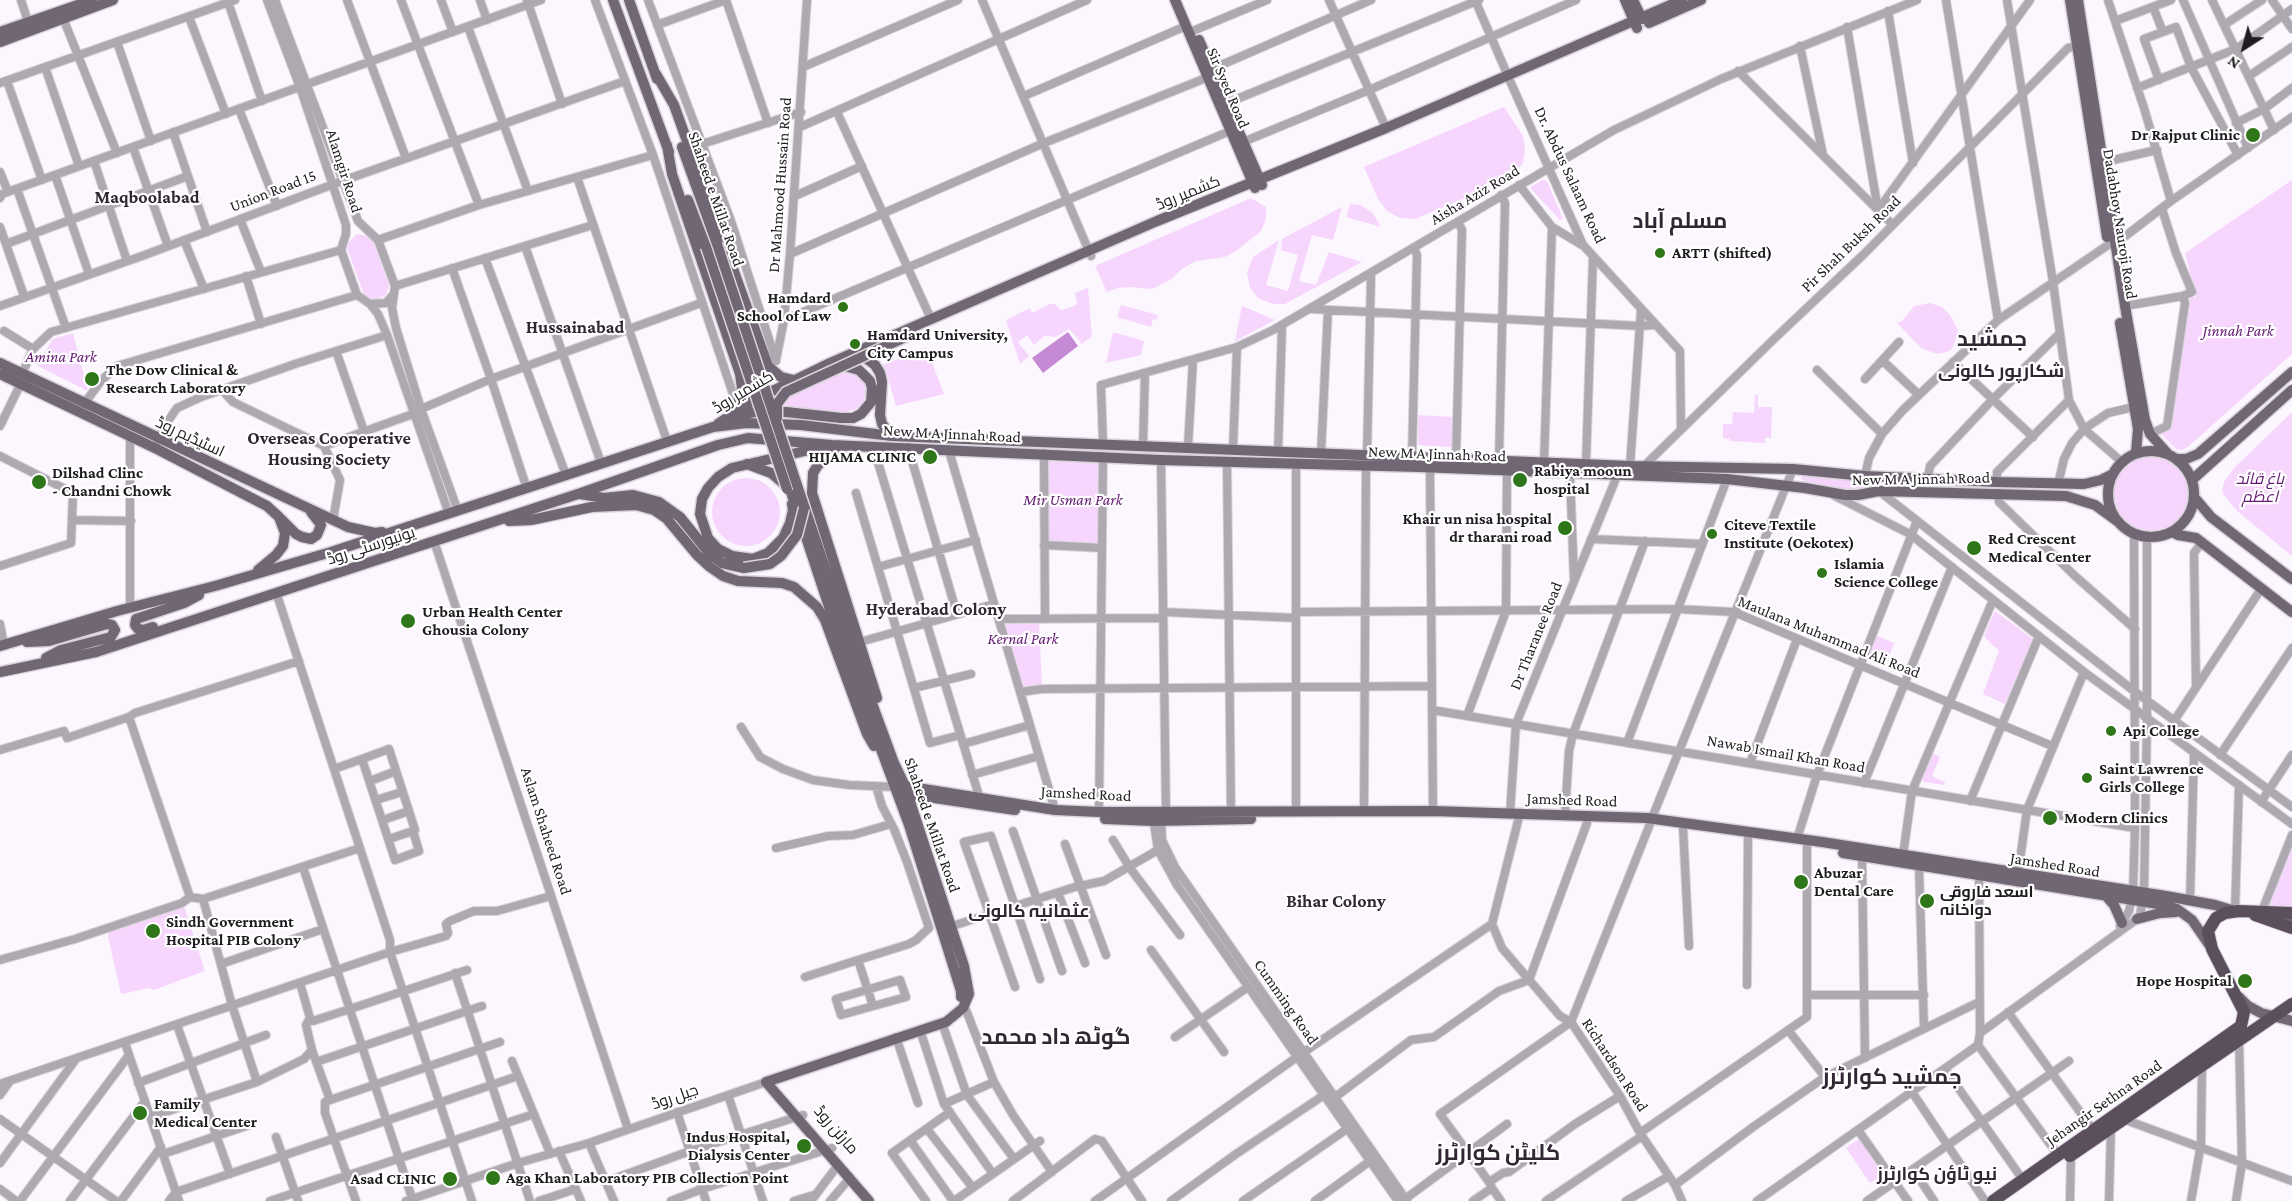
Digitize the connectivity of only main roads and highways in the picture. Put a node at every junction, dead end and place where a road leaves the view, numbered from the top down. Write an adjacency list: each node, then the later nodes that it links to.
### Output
1 (92, 0): 14 (main road)
2 (113, 0): 14 (main road)
3 (613, 0): 22 (main road, Shaheed e Millat Road)
4 (629, 0): 18 (main road, Shaheed e Millat Road)
5 (1174, 0): 15 (main road, Sir Syed Road)
6 (1182, 0): 15 (main road, Sir Syed Road)
7 (1625, 0): 13 (main road)
8 (1633, 0): 13 (main road)
9 (1682, 0): 13 (main road, کشمیر روڈ)
10 (1701, 0): 13 (main road, کشمیر روڈ)
11 (2070, 0): 24 (main road, Dadabhoy Nauroji Road)
12 (2078, 0): 24 (main road)
13 (1639, 23): 20 (main road, کشمیر روڈ)
14 (29, 26): 16 (main road); 17 (main road)
15 (1190, 28): 19 (main road, Sir Syed Road)
16 (0, 32)
17 (0, 42)
18 (656, 74): 25 (main road, Shaheed e Millat Road); 27 (main road)
19 (1209, 74): 21 (main road, Sir Syed Road); 21 (main road, Sir Syed Road)
20 (1509, 79): 23 (main road, کشمیر روڈ); 23 (main road, کشمیر روڈ)
21 (1229, 123): 23 (main road, Sir Syed Road); 23 (main road, Sir Syed Road)
22 (667, 145): 25 (main road, Shaheed e Millat Road); 33 (main road)
23 (1257, 184): 26 (main road, کشمیر روڈ)
24 (2112, 244): 47 (main road, Dadabhoy Nauroji Road); 48 (main road)
25 (711, 245): 40 (main road, Shaheed e Millat Road, bridge); 51 (main road, Shaheed e Millat Road, bridge)
26 (1090, 254): 28 (main road, کشمیر روڈ); 30 (main road, کشمیر روڈ, bridge)
27 (762, 350): 33 (main road); 35 (main road)
28 (850, 355): 35 (main road, کشمیر روڈ); 41 (main road)
29 (0, 363): 34 (main road, اسٹیڈیم روڈ)
30 (841, 365): 37 (main road); 40 (main road, کشمیر روڈ, bridge)
31 (2292, 372): 48 (main road)
32 (0, 374): 34 (main road, اسٹیڈیم روڈ)
33 (740, 374): 37 (main road)
34 (21, 378): 44 (main road, اسٹیڈیم روڈ); 44 (main road, اسٹیڈیم روڈ)
35 (794, 380): 37 (main road, کشمیر روڈ)
36 (2292, 390): 53 (main road)
37 (734, 412): 39 (main road, کشمیر روڈ)
38 (746, 423): 39 (main road, یونیورسٹی روڈ); 41 (main road, New M A Jinnah Road)
39 (713, 427): 43 (main road, یونیورسٹی روڈ)
40 (778, 429): 60 (main road, Shaheed e Millat Road, bridge)
41 (892, 436): 49 (main road, New M A Jinnah Road)
42 (748, 438): 45 (main road, New M A Jinnah Road); 50 (main road, یونیورسٹی روڈ)
43 (662, 443): 50 (main road); 64 (main road, یونیورسٹی روڈ)
44 (157, 444): 59 (main road, اسٹیڈیم روڈ); 61 (main road, اسٹیڈیم روڈ)
45 (832, 445): 46 (main road, New M A Jinnah Road); 51 (main road, Shaheed e Millat Road)
46 (859, 445): 49 (main road, New M A Jinnah Road); 72 (main road)
47 (2136, 453): 48 (main road); 52 (main road)
48 (2172, 457): 53 (main road)
49 (1366, 461): 55 (main road, New M A Jinnah Road); 55 (main road, New M A Jinnah Road)
50 (663, 464): 56 (main road, یونیورسٹی روڈ)
51 (747, 464): 75 (main road)
52 (2113, 474): 54 (main road, New M A Jinnah Road); 62 (main road)
53 (2192, 480): 58 (main road)
54 (2084, 484): 55 (main road, New M A Jinnah Road); 57 (main road)
55 (1997, 488): 57 (main road, New M A Jinnah Road)
56 (578, 494): 60 (main road, bridge); 63 (main road, یونیورسٹی روڈ)
57 (2073, 497): 62 (main road, New M A Jinnah Road)
58 (2194, 497): 65 (main road); 67 (main road)
59 (307, 507): 61 (main road, اسٹیڈیم روڈ); 64 (main road, اسٹیڈیم روڈ)
60 (804, 508): 72 (main road, Shaheed e Millat Road)
61 (279, 517): 66 (main road)
62 (2117, 521): 65 (main road)
63 (494, 522): 70 (main road, یونیورسٹی روڈ); 75 (main road)
64 (405, 528): 66 (main road, یونیورسٹی روڈ)
65 (2172, 532): 69 (main road)
66 (253, 574): 68 (main road, یونیورسٹی روڈ)
67 (2292, 579)
68 (215, 586): 70 (main road); 71 (main road, یونیورسٹی روڈ)
69 (2292, 612)
70 (188, 621): 73 (main road, یونیورسٹی روڈ)
71 (5, 645): 73 (main road)
72 (857, 646): 75 (main road)
73 (30, 666): 74 (main road, یونیورسٹی روڈ)
74 (0, 672)
75 (890, 763): 76 (main road, Shaheed e Millat Road)
76 (902, 790): 77 (main road, Jamshed Road); 77 (main road, Jamshed Road); 89 (main road, Shaheed e Millat Road)
77 (1159, 816): 78 (main road, Jamshed Road); 78 (main road, Jamshed Road)
78 (1516, 816): 79 (main road, Jamshed Road); 79 (main road, Jamshed Road)
79 (1651, 821): 80 (main road, Jamshed Road); 80 (main road, Jamshed Road)
80 (1979, 872): 81 (main road, Jamshed Road); 82 (main road, Jamshed Road)
81 (2106, 896): 82 (main road, Jamshed Road); 88 (main road)
82 (2138, 897): 83 (main road, Jamshed Road); 84 (main road, Jamshed Road)
83 (2237, 911): 85 (highway); 87 (main road, Jamshed Road); 90 (highway); 91 (highway)
84 (2185, 913): 86 (main road); 91 (main road)
85 (2292, 913)
86 (2137, 919)
87 (2292, 921)
88 (2122, 923)
89 (946, 928): 96 (main road, Shaheed e Millat Road); 96 (main road, Shaheed e Millat Road)
90 (2292, 928)
91 (2212, 949): 92 (highway)
92 (2234, 991): 95 (main road); 98 (highway)
93 (2292, 994): 95 (highway)
94 (2292, 1004): 95 (highway)
95 (2270, 1015): 97 (main road); 98 (highway)
96 (947, 1020): 99 (main road, جیل روڈ)
97 (2292, 1021)
98 (2238, 1037): 103 (highway, Jehangir Sethna Road); 104 (highway, Jehangir Sethna Road)
99 (769, 1081): 100 (main road, مارٹن روڈ)
100 (828, 1149): 101 (main road, مارٹن روڈ); 102 (main road, مارٹن روڈ)
101 (869, 1201)
102 (876, 1201)
103 (1993, 1201)
104 (2004, 1201)

